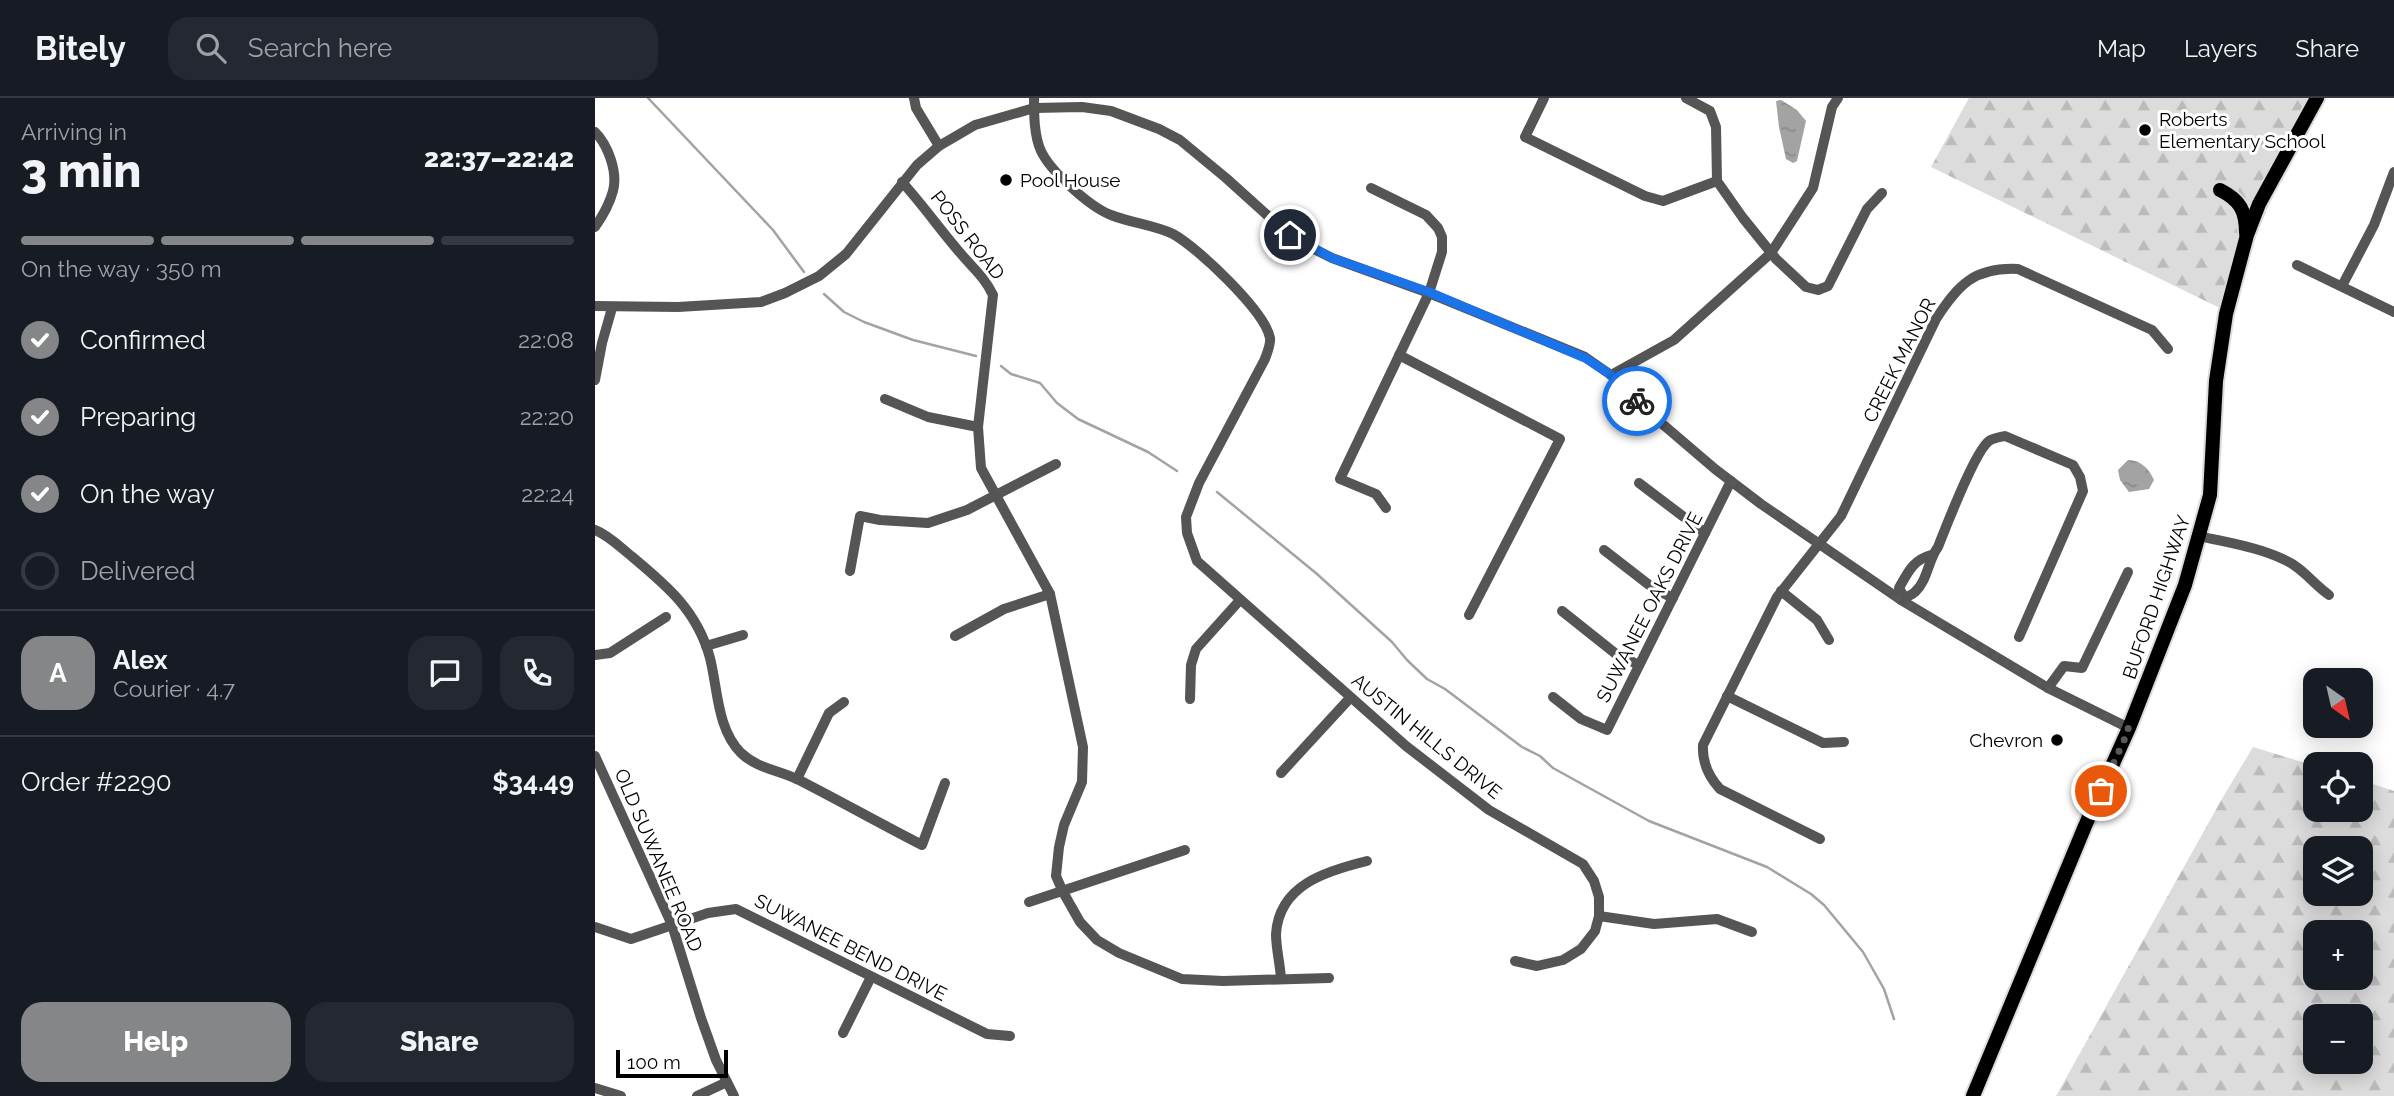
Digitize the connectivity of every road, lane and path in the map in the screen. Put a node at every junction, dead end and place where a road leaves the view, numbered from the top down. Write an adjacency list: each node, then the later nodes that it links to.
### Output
1 (914, 98): 8 (street)
2 (1543, 98): 11 (street)
3 (1686, 98): 11 (street)
4 (1838, 98): 17 (street)
5 (2316, 98): 16 (main road, BUFORD HIGHWAY)
6 (1034, 103): 8 (street); 20 (street); 48 (street, AUSTIN HILLS DRIVE)
7 (595, 132): 15 (street)
8 (939, 146): 10 (street)
9 (2394, 172): 19 (street)
10 (902, 181): 22 (street); 29 (street, POSS ROAD)
11 (1717, 181): 17 (street)
12 (1371, 187): 20 (street)
13 (2220, 190): 16 (main road)
14 (1882, 193): 17 (street)
15 (595, 227)
16 (2246, 235): 37 (main road, BUFORD HIGHWAY)
17 (1771, 253): 26 (street)
18 (2297, 265): 19 (street)
19 (2342, 286): 23 (street)
20 (1429, 292): 25 (street); 26 (street)
21 (595, 306): 22 (street)
22 (612, 308): 27 (street)
23 (2394, 312)
24 (2168, 349): 38 (street, CREEK MANOR)
25 (1399, 355): 34 (street); 50 (street)
26 (1611, 375): 31 (street)
27 (595, 380)
28 (885, 399): 29 (street)
29 (978, 427): 33 (street, POSS ROAD)
30 (1056, 464): 33 (street)
31 (1731, 481): 36 (street, SUWANEE OAKS DRIVE); 38 (street)
32 (1639, 483): 36 (street)
33 (995, 494): 41 (street); 44 (street, POSS ROAD)
34 (1386, 508)
35 (595, 530): 56 (street)
36 (1705, 533): 46 (street, SUWANEE OAKS DRIVE)
37 (2199, 536): 45 (street); 65 (main road, BUFORD HIGHWAY)
38 (1818, 543): 43 (street, CREEK MANOR); 47 (street)
39 (1604, 550): 46 (street)
40 (1931, 555): 47 (street); 47 (street); 54 (street)
41 (850, 571)
42 (2128, 572): 59 (street)
43 (1781, 592): 55 (street); 60 (street, CREEK MANOR)
44 (1050, 594): 53 (street); 74 (street, POSS ROAD)
45 (2329, 594)
46 (1673, 598): 58 (street, SUWANEE OAKS DRIVE)
47 (1903, 599): 59 (street)
48 (1240, 600): 61 (street, AUSTIN HILLS DRIVE); 63 (street)
49 (1562, 611): 58 (street)
50 (1469, 615)
51 (666, 617): 57 (street)
52 (743, 635): 56 (street)
53 (955, 636)
54 (2019, 637)
55 (1829, 640)
56 (706, 646): 69 (street)
57 (595, 654)
58 (1639, 665): 62 (street, SUWANEE OAKS DRIVE)
59 (2048, 688): 65 (street)
60 (1727, 696): 66 (street); 71 (street, CREEK MANOR)
61 (1350, 698): 68 (street); 76 (street, AUSTIN HILLS DRIVE)
62 (1553, 698)
63 (1190, 699)
64 (844, 702): 69 (street)
65 (2129, 729): 91 (main road, BUFORD HIGHWAY)
66 (1844, 742)
67 (595, 756): 77 (street, OLD SUWANEE ROAD)
68 (1281, 773)
69 (797, 779): 70 (street)
70 (945, 783)
71 (1820, 839)
72 (1185, 850): 74 (street)
73 (1367, 861): 82 (street)
74 (1063, 892): 75 (street); 82 (street)
75 (1029, 902)
76 (1599, 916): 79 (street); 80 (street)
77 (673, 925): 78 (street, SUWANEE BEND DRIVE); 81 (street, SUWANEE BEND DRIVE); 86 (street, OLD SUWANEE ROAD)
78 (595, 927)
79 (1752, 932)
80 (1515, 961)
81 (871, 977): 84 (street); 85 (street, SUWANEE BEND DRIVE)
82 (1281, 978): 83 (street)
83 (1329, 978)
84 (843, 1032)
85 (1010, 1036)
86 (727, 1082): 89 (street); 90 (street, OLD SUWANEE ROAD)
87 (595, 1088): 88 (street)
88 (621, 1096)
89 (697, 1096)
90 (734, 1096)
91 (1973, 1096)

